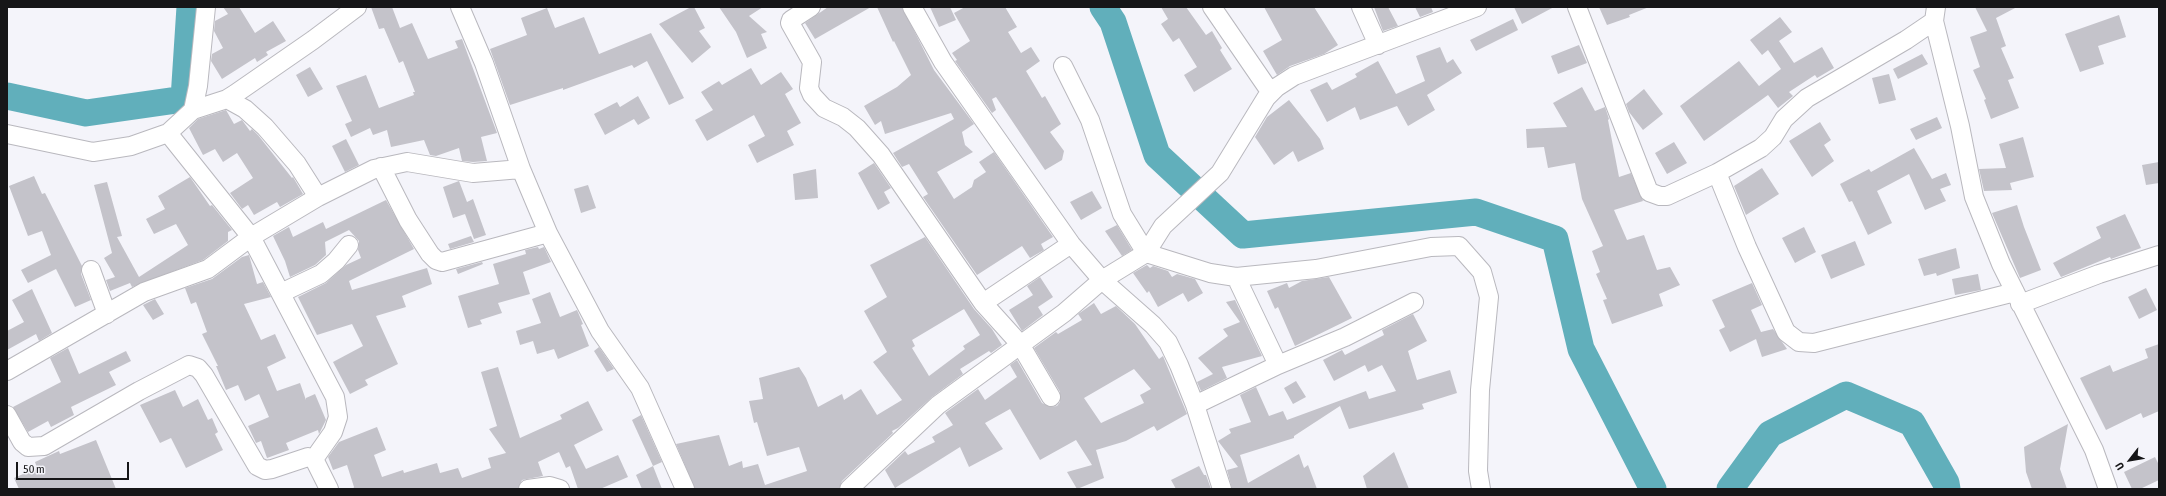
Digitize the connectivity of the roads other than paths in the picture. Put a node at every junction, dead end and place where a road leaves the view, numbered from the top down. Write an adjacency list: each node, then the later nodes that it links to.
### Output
1 (206, 7): 15 (street)
2 (358, 7): 14 (street)
3 (460, 7): 19 (street)
4 (811, 7): 34 (street)
5 (912, 7): 24 (street)
6 (1212, 7): 13 (street)
7 (1361, 7): 11 (street)
8 (1476, 7): 11 (street)
9 (1577, 7): 20 (street)
10 (1935, 14): 20 (street); 32 (street)
11 (1378, 45): 13 (street)
12 (1063, 66): 26 (street)
13 (1271, 93): 26 (street)
14 (227, 99): 15 (street); 21 (street)
15 (193, 110): 16 (street)
16 (168, 133): 17 (street); 23 (street)
17 (7, 134)
18 (381, 167): 19 (street); 21 (street); 22 (street)
19 (521, 169): 22 (street)
20 (1717, 173): 32 (street)
21 (318, 197): 23 (street)
22 (548, 233): 46 (street)
23 (251, 237): 31 (street); 35 (street)
24 (1071, 244): 30 (street); 34 (street)
25 (350, 245): 31 (street)
26 (1146, 253): 29 (street); 30 (street)
27 (2159, 255): 32 (street)
28 (91, 270): 35 (street)
29 (1236, 277): 37 (street); 49 (street)
30 (1102, 280): 36 (street); 40 (street)
31 (281, 293): 42 (street)
32 (2018, 298): 50 (street)
33 (1414, 302): 37 (street)
34 (982, 303): 36 (street)
35 (107, 314): 38 (street)
36 (1020, 344): 39 (street); 47 (street)
37 (1278, 365): 40 (street)
38 (7, 371)
39 (1051, 397)
40 (1195, 405): 48 (street)
41 (7, 415): 42 (street)
42 (314, 459): 43 (street)
43 (329, 489)
44 (528, 489): 45 (street)
45 (560, 489)
46 (685, 489)
47 (849, 489)
48 (1222, 489)
49 (1481, 489)
50 (2108, 489)

